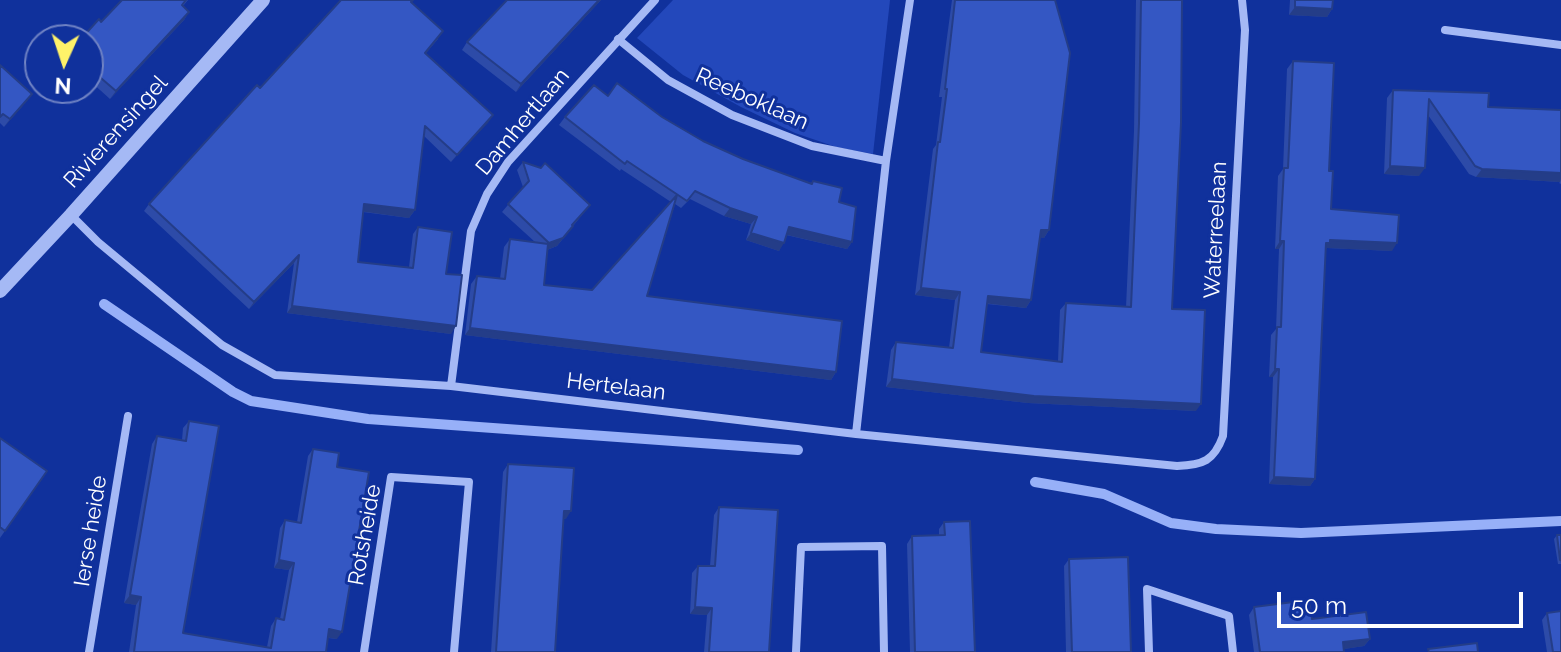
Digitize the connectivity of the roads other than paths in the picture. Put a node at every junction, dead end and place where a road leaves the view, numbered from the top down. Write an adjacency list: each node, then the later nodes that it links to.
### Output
1 (655, 0): 6 (street, Damhertlaan)
2 (910, 0): 8 (street)
3 (1242, 0): 14 (street, Waterreelaan)
4 (261, 1): 9 (street, Rivierensingel)
5 (1445, 30): 7 (street)
6 (618, 39): 8 (street, Reeboklaan); 11 (street, Damhertlaan)
7 (1561, 45)
8 (886, 161): 13 (street)
9 (71, 215): 10 (street, Rivierensingel); 11 (street, Hertelaan)
10 (0, 291)
11 (451, 386): 13 (street, Hertelaan)
12 (128, 416): 15 (street, Ierse heide)
13 (856, 434): 14 (street, Hertelaan)
14 (1211, 459)
15 (89, 652)
16 (364, 652): 17 (street, Rotsheide)
17 (454, 652)
18 (796, 652): 19 (street)
19 (884, 652)
20 (1149, 652): 21 (street)
21 (1233, 652)

